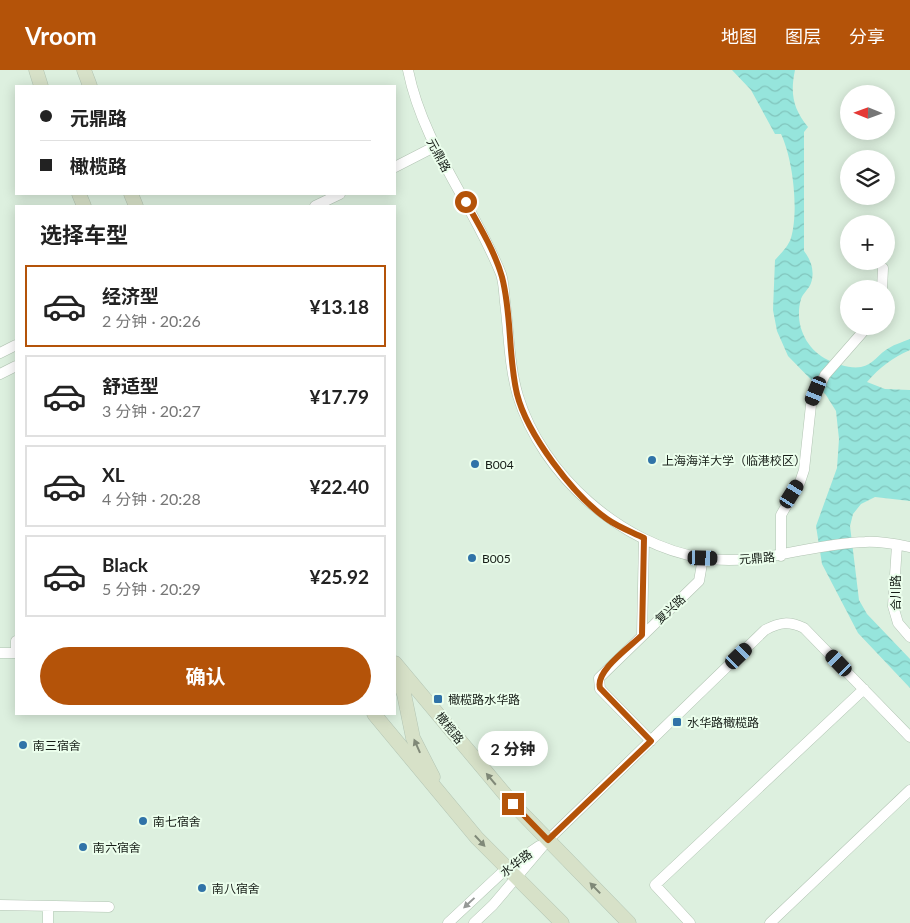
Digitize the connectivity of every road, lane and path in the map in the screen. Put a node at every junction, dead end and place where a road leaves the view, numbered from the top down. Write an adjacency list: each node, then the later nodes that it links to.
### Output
1 (36, 70): 4 (main road)
2 (84, 70): 5 (main road)
3 (408, 70): 6 (street, 元鼎路)
4 (41, 85)
5 (90, 85)
6 (434, 147): 7 (street); 15 (street, 元鼎路)
7 (396, 166)
8 (338, 195): 9 (street)
9 (317, 205)
10 (860, 335): 18 (street)
11 (15, 346): 12 (street)
12 (0, 353)
13 (15, 366): 14 (street)
14 (0, 374)
15 (644, 538): 19 (street, 元鼎路); 20 (street)
16 (897, 545): 17 (street); 18 (street, 元鼎路); 21 (street, 合川路)
17 (910, 547)
18 (781, 556): 19 (street, 元鼎路)
19 (703, 558): 20 (street, 复兴路)
20 (642, 635): 29 (street, 复兴路)
21 (910, 637)
22 (0, 653): 23 (street)
23 (15, 653)
24 (396, 664): 32 (main road, 橄榄路, one-way to 24)
25 (396, 673): 31 (main road, one-way to 25)
26 (864, 689): 28 (street); 29 (street); 43 (street)
27 (375, 715): 31 (main road)
28 (910, 737)
29 (651, 741): 32 (street)
30 (910, 790): 44 (street)
31 (448, 804): 33 (main road, one-way to 33)
32 (548, 840): 33 (street, 水华路); 34 (street, 水华路); 42 (main road, 橄榄路, one-way to 32)
33 (507, 868): 34 (main road); 39 (street, 水华路, one-way to 39)
34 (517, 878): 40 (street, 水华路); 41 (main road)
35 (0, 905): 36 (street)
36 (48, 906): 37 (street); 38 (street)
37 (109, 907)
38 (48, 923)
39 (448, 923)
40 (474, 923)
41 (562, 923)
42 (629, 923)
43 (690, 923)
44 (770, 923)

